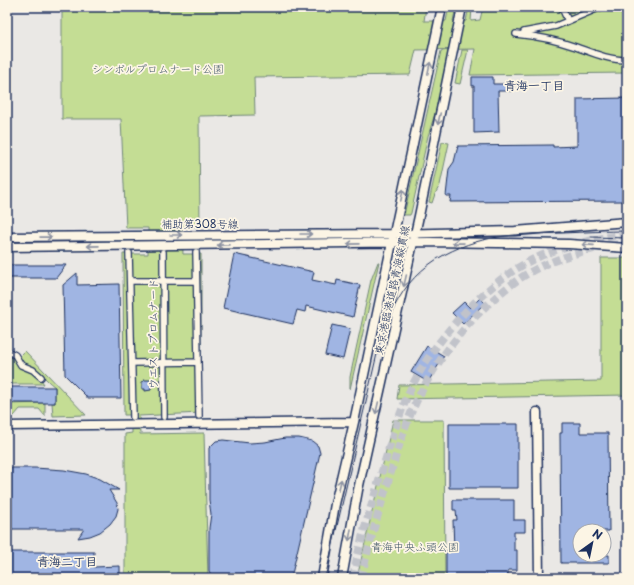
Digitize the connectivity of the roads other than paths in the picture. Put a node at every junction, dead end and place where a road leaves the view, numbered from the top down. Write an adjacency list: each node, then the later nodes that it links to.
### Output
1 (442, 7): 9 (street, 東京港臨港道路青海縦貫線, one-way to 1)
2 (462, 7): 8 (street, 東京港臨港道路青海縦貫線, one-way to 8)
3 (601, 7): 5 (street)
4 (563, 10): 5 (street)
5 (568, 21): 6 (street)
6 (627, 60)
7 (627, 222): 8 (street, 補助第308号線)
8 (415, 233): 9 (street, 補助第308号線); 12 (street, 東京港臨港道路青海縦貫線)
9 (394, 234): 10 (street, 補助第308号線, one-way to 9); 11 (street, 東京港臨港道路青海縦貫線)
10 (7, 237)
11 (392, 243): 12 (street, 補助第308号線); 13 (street, 補助第308号線, one-way to 13); 30 (street, 東京港臨港道路青海縦貫線)
12 (413, 243): 14 (street, 補助第308号線, one-way to 12); 33 (street, 東京港臨港道路青海縦貫線, one-way to 33)
13 (7, 247)
14 (627, 248)
15 (163, 252): 19 (street, ウエストプロムナード)
16 (196, 252): 20 (street)
17 (129, 253): 18 (street)
18 (130, 281): 19 (street); 24 (street)
19 (163, 281): 20 (street); 23 (street, ウエストプロムナード)
20 (196, 281): 22 (street)
21 (7, 351): 25 (street)
22 (198, 362): 23 (street); 27 (street)
23 (164, 363): 24 (street); 29 (street, ウエストプロムナード)
24 (132, 364): 28 (street)
25 (41, 377)
26 (537, 412): 34 (street)
27 (199, 416)
28 (133, 417)
29 (164, 417)
30 (354, 422): 31 (street); 32 (street, 東京港臨港道路青海縦貫線, one-way to 30)
31 (7, 426)
32 (322, 578)
33 (342, 578)
34 (539, 578)

